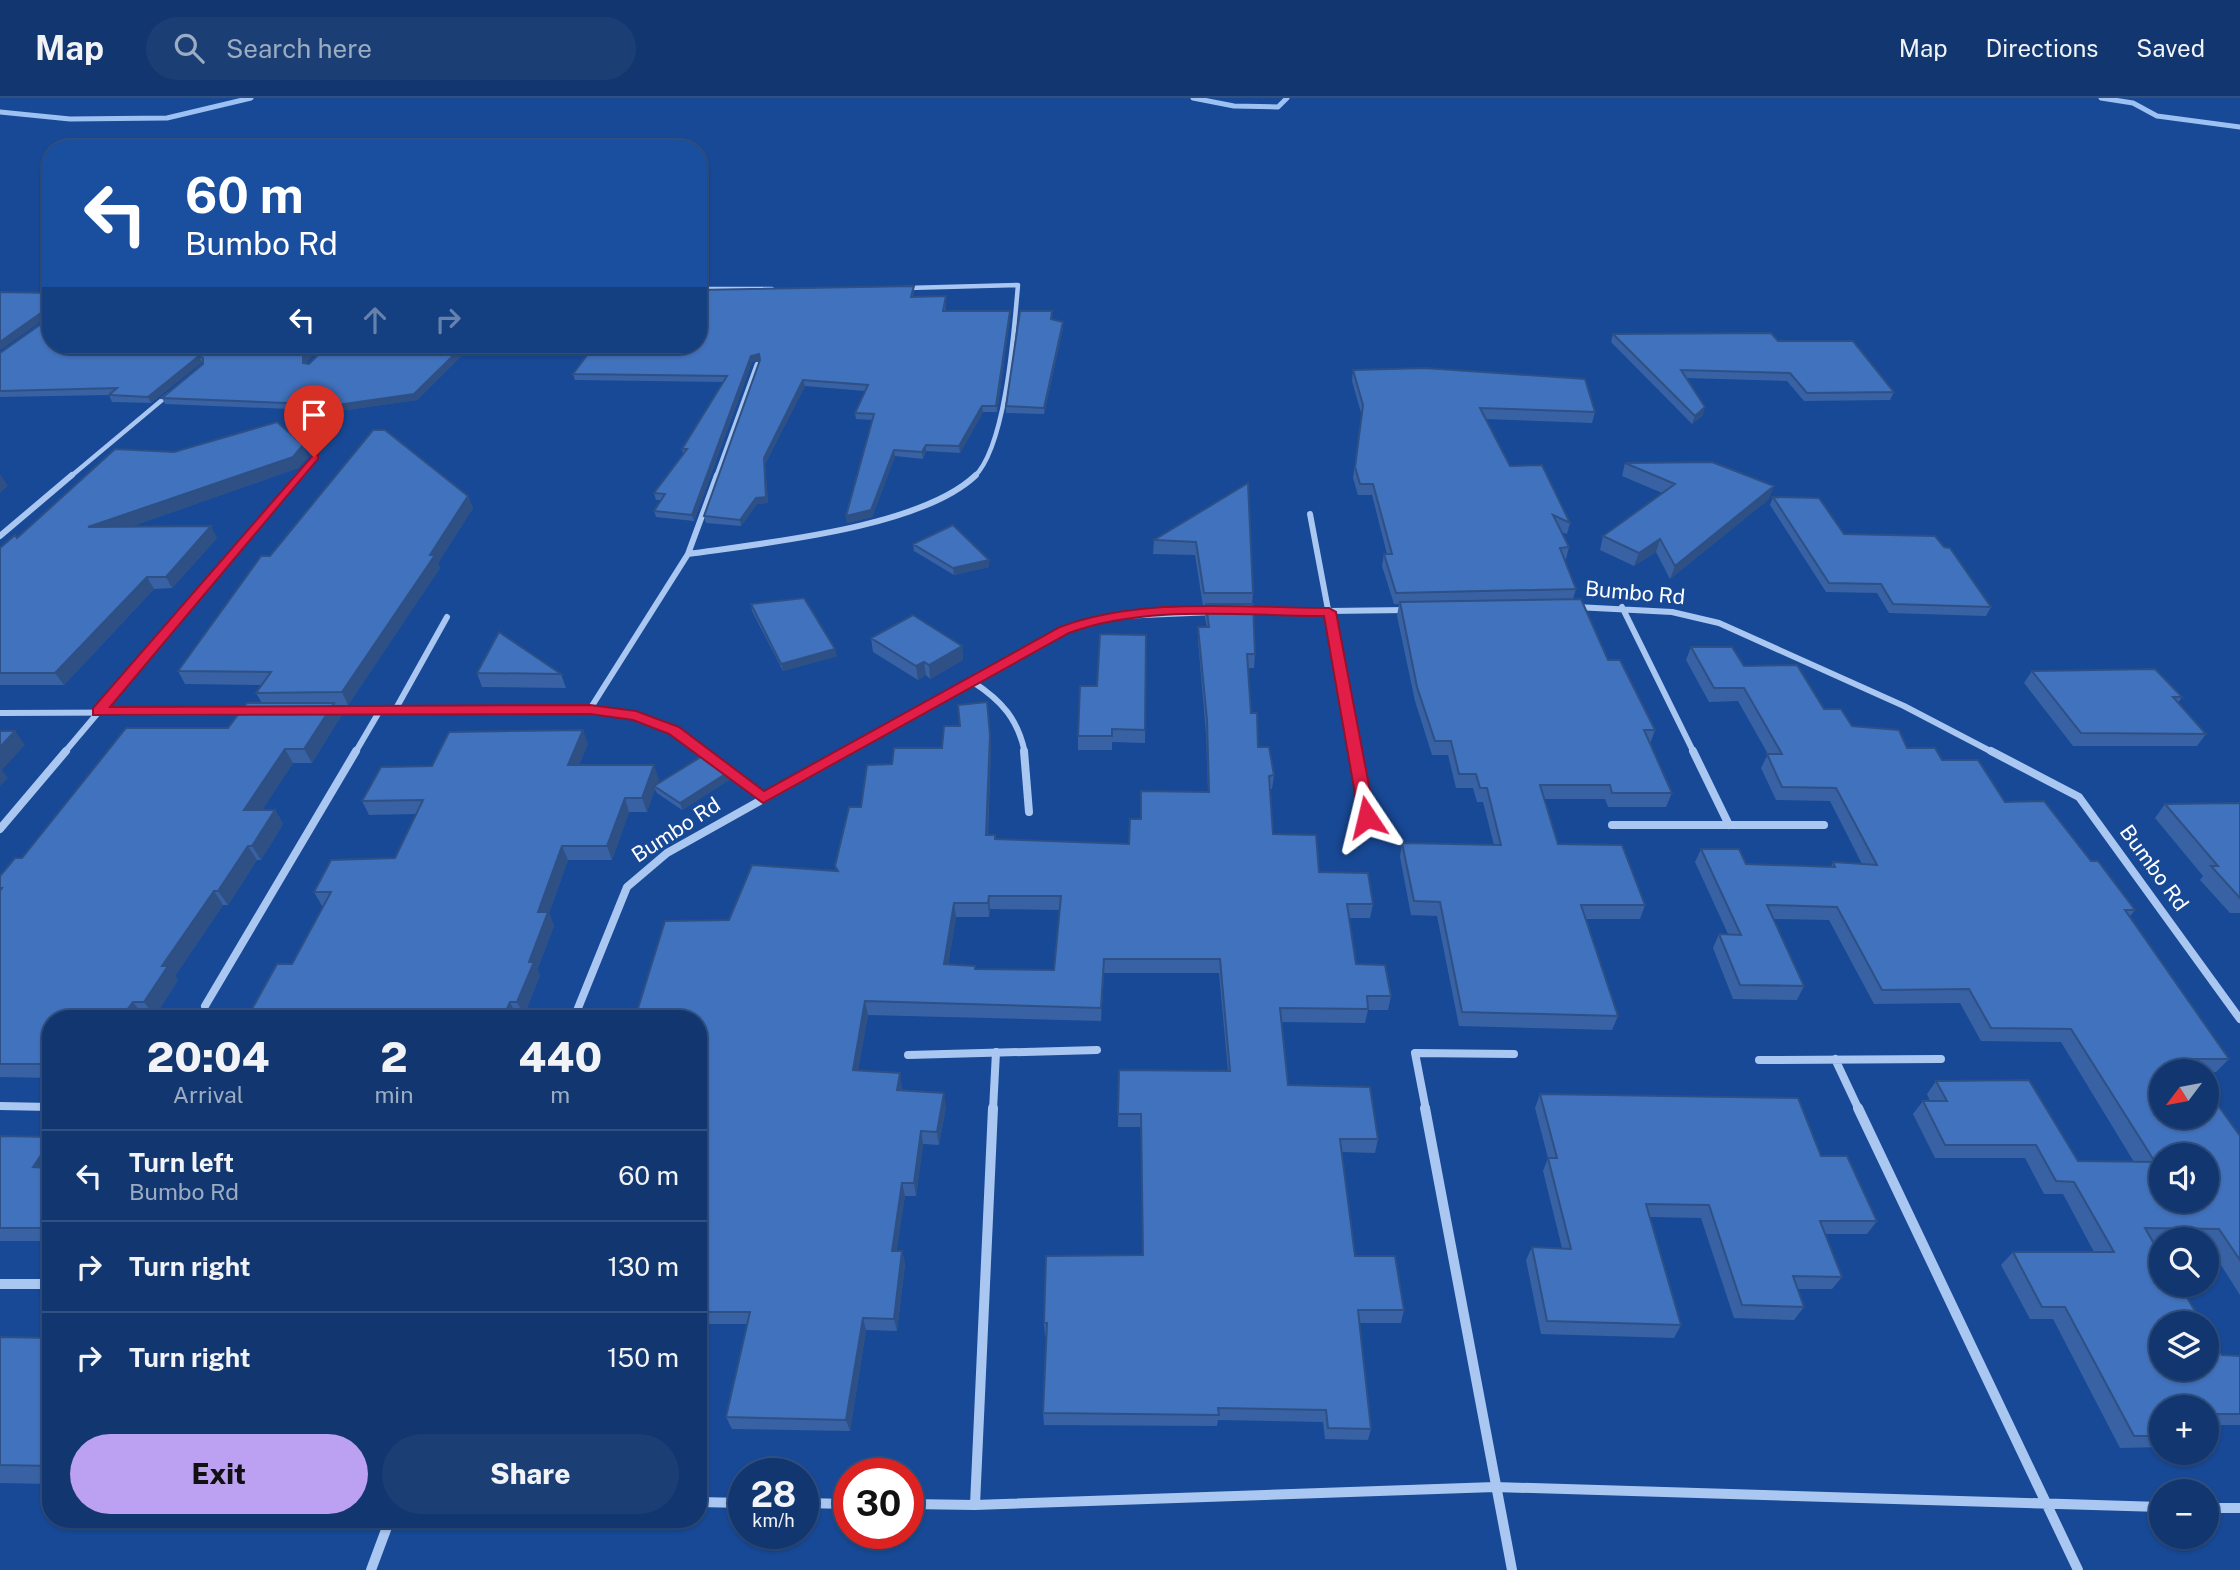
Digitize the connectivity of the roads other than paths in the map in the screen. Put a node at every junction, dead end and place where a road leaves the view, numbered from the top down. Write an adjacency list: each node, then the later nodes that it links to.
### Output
1 (896, 288): 9 (street)
2 (707, 289): 3 (street)
3 (786, 289)
4 (757, 364): 9 (street)
5 (170, 393): 8 (street)
6 (314, 457): 19 (street)
7 (1310, 514): 15 (street)
8 (0, 536)
9 (688, 554): 18 (street)
10 (1570, 607): 11 (street, Bumbo Rd)
11 (1622, 607): 29 (street); 34 (street, Bumbo Rd)
12 (1410, 610): 15 (street)
13 (1219, 612): 17 (street, Bumbo Rd)
14 (1233, 612): 15 (street)
15 (1329, 612): 27 (street)
16 (447, 617): 23 (street)
17 (972, 682): 25 (street, Bumbo Rd); 26 (street)
18 (590, 709): 23 (street); 25 (street)
19 (98, 711): 20 (street); 24 (street); 31 (street)
20 (258, 712)
21 (325, 712): 22 (street)
22 (379, 712): 23 (street); 32 (street)
23 (394, 712)
24 (0, 713)
25 (763, 798): 33 (street, Bumbo Rd)
26 (1029, 812)
27 (1367, 817)
28 (1612, 825): 29 (street)
29 (1729, 825): 30 (street)
30 (1824, 825)
31 (0, 829)
32 (205, 1006)
33 (577, 1010)
34 (2240, 1019)
35 (1097, 1050): 36 (street)
36 (996, 1052): 38 (street); 50 (street)
37 (1514, 1054): 46 (street)
38 (908, 1055)
39 (1835, 1059): 40 (street); 41 (street); 51 (street)
40 (1941, 1059)
41 (1759, 1060)
42 (0, 1106): 43 (street)
43 (42, 1107)
44 (0, 1284): 45 (street)
45 (42, 1284)
46 (1495, 1487): 50 (street); 51 (street); 57 (street)
47 (707, 1502): 48 (street)
48 (728, 1503)
49 (924, 1504): 50 (street)
50 (975, 1505)
51 (2046, 1505): 52 (street); 58 (street)
52 (2149, 1507)
53 (2219, 1508): 54 (street)
54 (2240, 1508)
55 (387, 1528): 56 (street)
56 (371, 1570)
57 (1512, 1570)
58 (2078, 1570)

